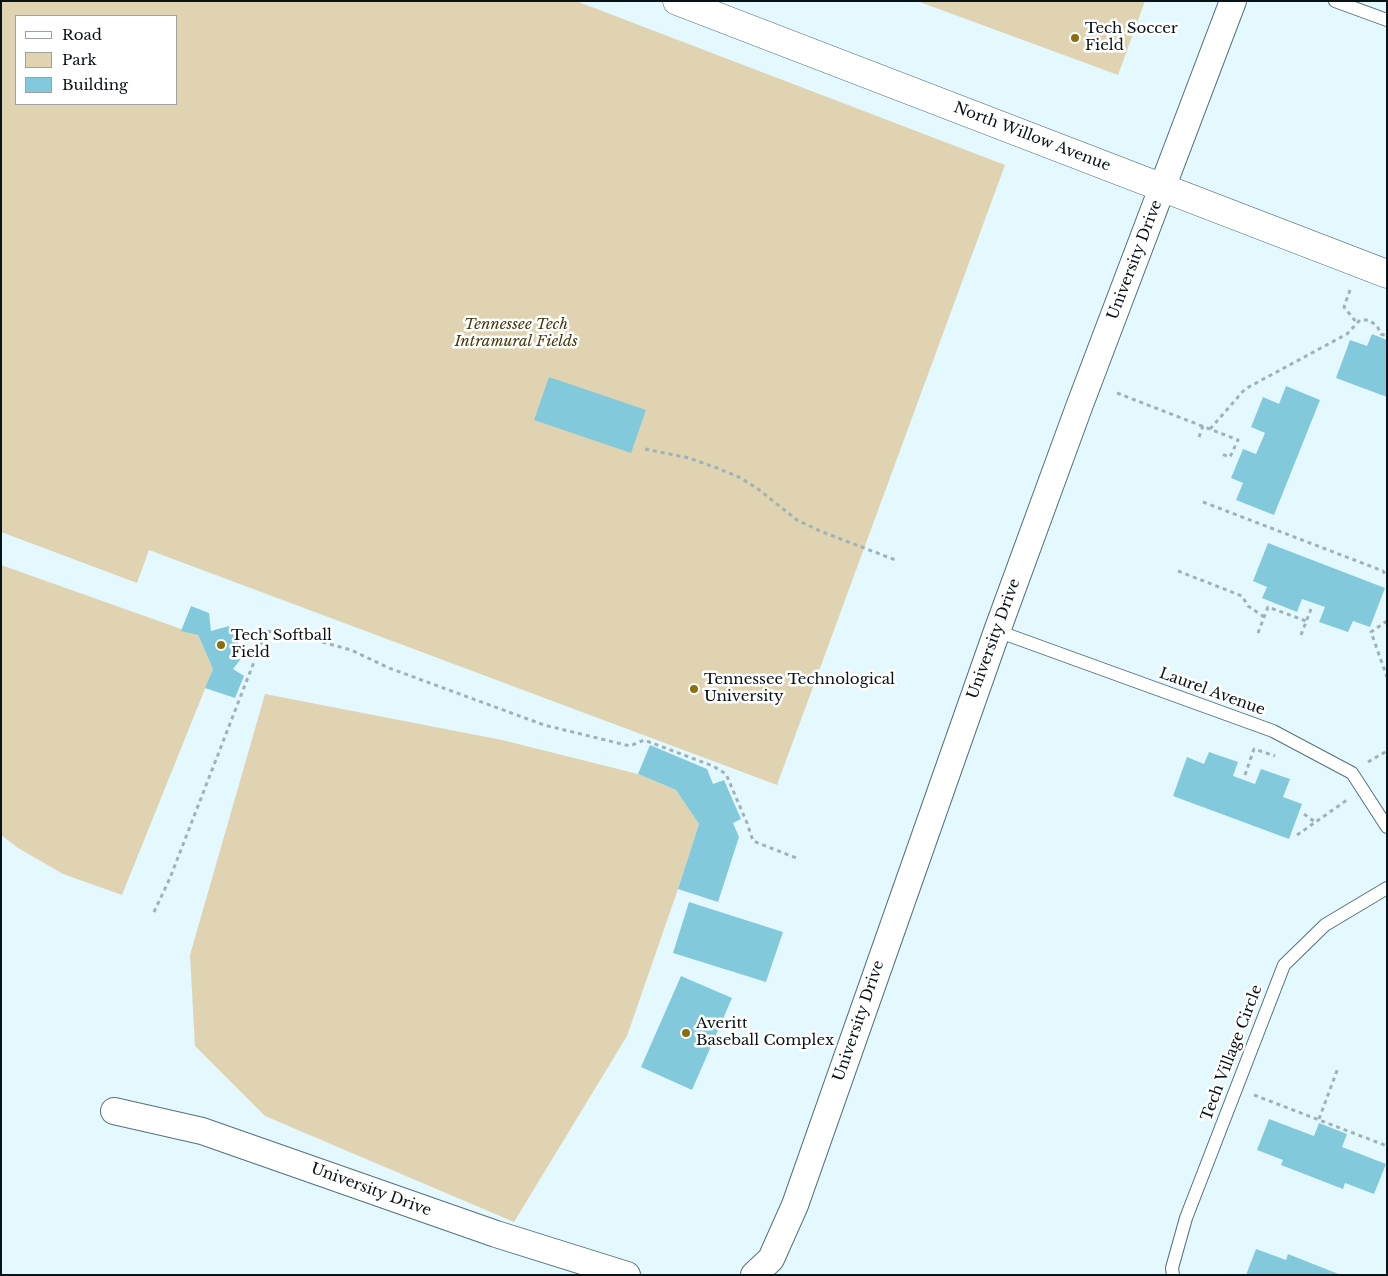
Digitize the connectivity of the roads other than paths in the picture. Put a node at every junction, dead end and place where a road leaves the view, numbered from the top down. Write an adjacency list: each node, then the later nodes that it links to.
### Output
1 (677, 1): 5 (main road, North Willow Avenue)
2 (1233, 1): 5 (street, University Drive)
3 (1335, 1): 4 (lane)
4 (1387, 20)
5 (1162, 188): 6 (main road, North Willow Avenue); 7 (street, University Drive)
6 (1387, 274)
7 (997, 631): 8 (lane, Laurel Avenue); 12 (street, University Drive)
8 (1387, 827)
9 (1387, 888): 13 (lane, Tech Village Circle)
10 (114, 1111): 11 (street, University Drive)
11 (626, 1275)
12 (754, 1275)
13 (1173, 1275)

